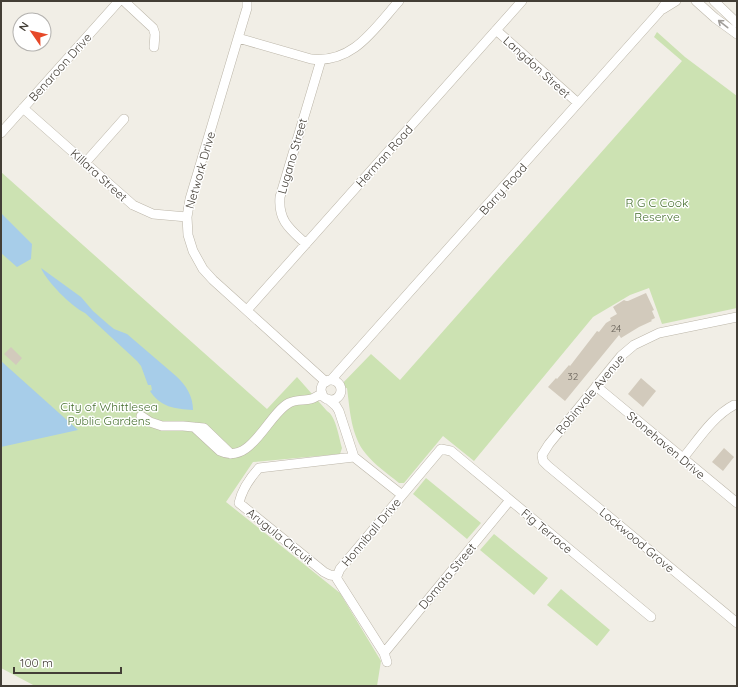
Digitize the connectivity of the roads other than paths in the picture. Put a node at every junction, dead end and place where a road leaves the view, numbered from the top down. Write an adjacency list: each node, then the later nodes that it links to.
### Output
1 (119, 1): 18 (street, Benaroon Drive)
2 (124, 1): 15 (street)
3 (247, 1): 14 (street, Network Drive)
4 (399, 1): 16 (street)
5 (522, 1): 12 (street, Herman Road)
6 (667, 1): 10 (street, Barry Road)
7 (676, 1): 10 (street, Barry Road)
8 (696, 1): 13 (street, one-way to 8)
9 (714, 1): 11 (street)
10 (662, 10): 17 (street, Barry Road)
11 (737, 23)
12 (496, 30): 17 (street, Langdon Street); 23 (street, Herman Road)
13 (737, 34)
14 (238, 38): 16 (street); 22 (street, Network Drive)
15 (154, 47)
16 (321, 60): 23 (street, Lugano Street)
17 (578, 103): 26 (street, Barry Road)
18 (23, 108): 20 (street, Benaroon Drive); 21 (street, Killara Street)
19 (124, 119): 21 (street)
20 (1, 133)
21 (85, 163): 22 (street, Killara Street)
22 (187, 217): 24 (street, Network Drive)
23 (306, 244): 24 (street, Herman Road)
24 (247, 310): 26 (street, Network Drive)
25 (737, 317): 27 (street, Robinvale Avenue)
26 (334, 385): 28 (street); 28 (street); 30 (street)
27 (596, 386): 33 (street, Robinvale Avenue); 35 (street, Stonehaven Drive)
28 (325, 396): 30 (street); 31 (street)
29 (734, 405): 35 (street)
30 (339, 411): 34 (street)
31 (141, 416)
32 (441, 449): 36 (street, Honniball Drive); 37 (street, Fig Terrace)
33 (542, 455): 41 (street, Lockwood Grove)
34 (354, 457): 36 (street); 39 (street, Arugula Circuit)
35 (683, 458): 38 (street, Stonehaven Drive)
36 (402, 495): 39 (street, Honniball Drive)
37 (510, 500): 40 (street, Fig Terrace); 42 (street, Domata Street)
38 (737, 503)
39 (337, 576): 42 (street, Honniball Drive)
40 (651, 617)
41 (737, 623)
42 (384, 653): 43 (street, Honniball Drive)
43 (387, 662)

